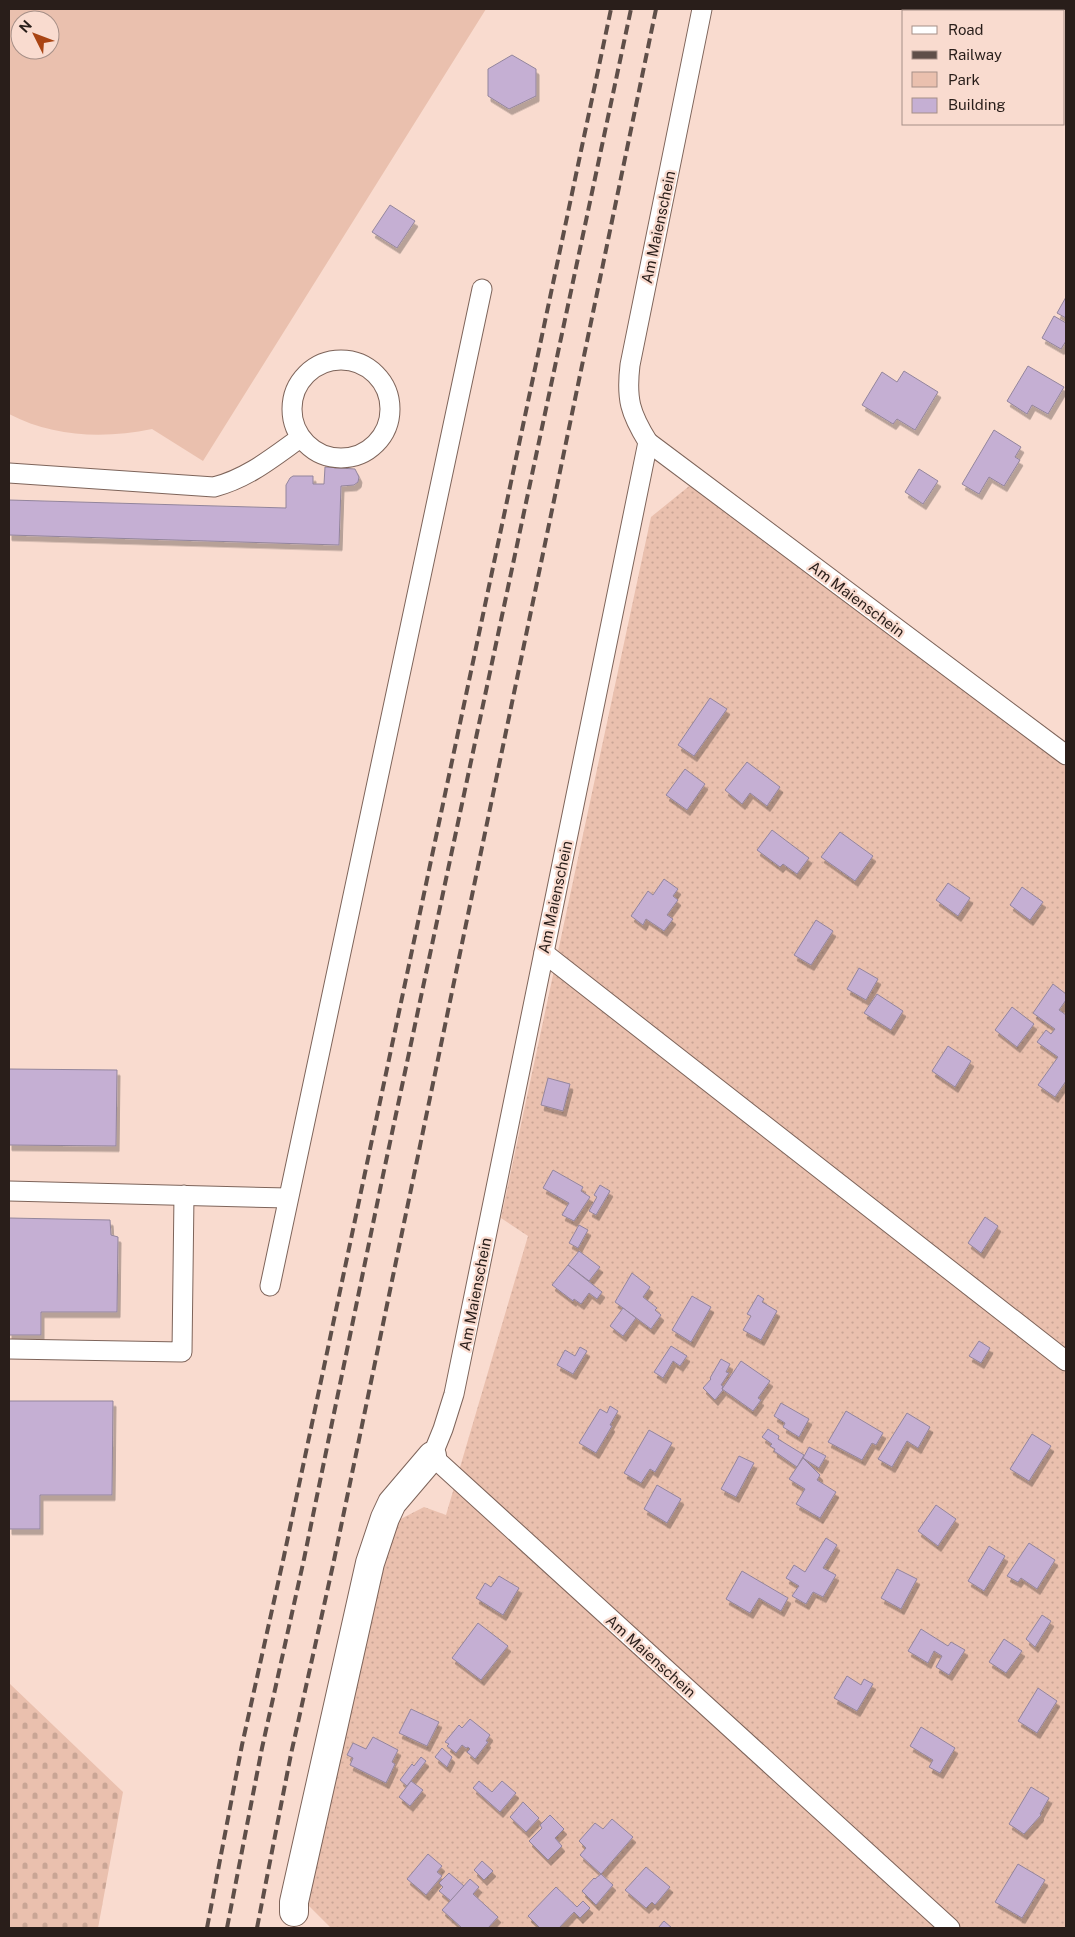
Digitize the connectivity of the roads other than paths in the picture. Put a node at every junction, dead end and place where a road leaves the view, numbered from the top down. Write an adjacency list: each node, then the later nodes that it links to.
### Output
1 (702, 9): 4 (lane, Am Maienschein)
2 (482, 289): 10 (lane)
3 (300, 438): 3 (lane); 5 (lane)
4 (648, 442): 6 (lane, Am Maienschein); 7 (lane, Am Maienschein)
5 (9, 473)
6 (1066, 755)
7 (544, 953): 13 (lane); 14 (lane, Am Maienschein)
8 (9, 1191): 9 (lane)
9 (184, 1195): 10 (lane); 12 (lane)
10 (288, 1198): 11 (lane)
11 (270, 1286)
12 (9, 1349)
13 (1066, 1361)
14 (432, 1456): 15 (street); 16 (lane, Am Maienschein)
15 (294, 1912)
16 (950, 1928)

